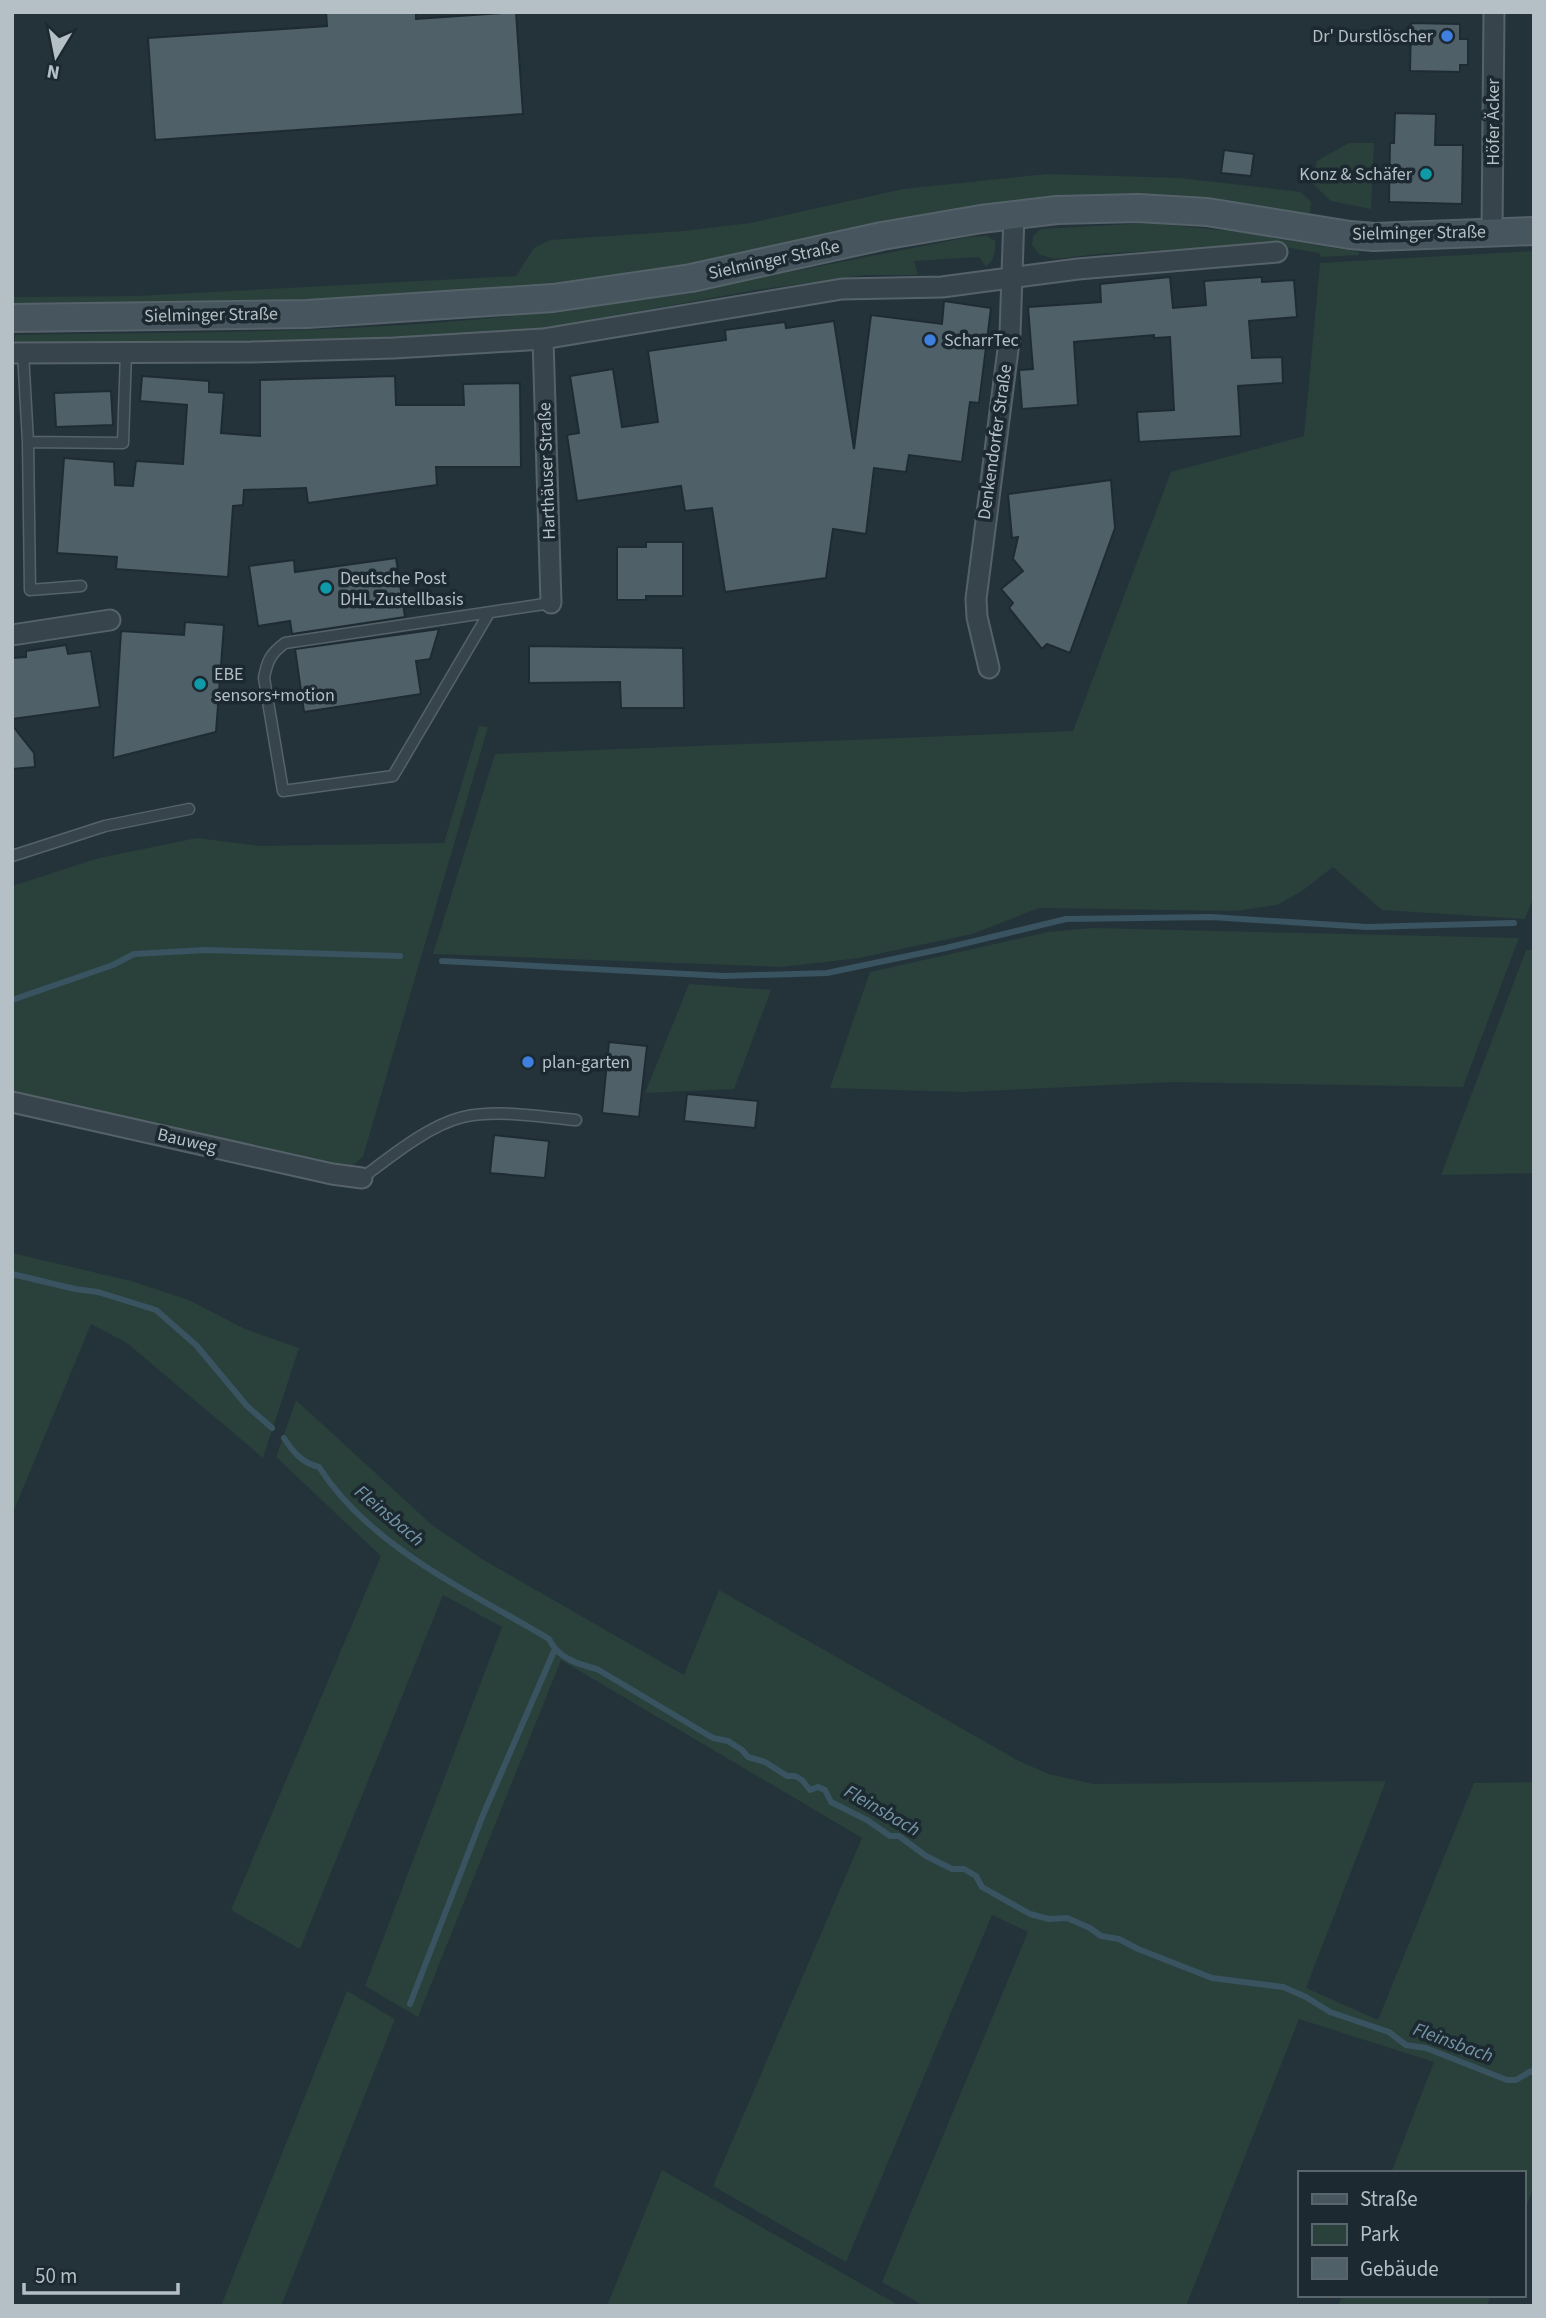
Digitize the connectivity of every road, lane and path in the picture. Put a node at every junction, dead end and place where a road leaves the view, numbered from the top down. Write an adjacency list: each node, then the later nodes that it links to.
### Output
1 (1494, 12): 4 (street, Höfer Äcker)
2 (1014, 215): 4 (street, Sielminger Straße); 6 (street, Denkendorfer Straße); 7 (street, Sielminger Straße)
3 (1534, 231): 4 (street, Sielminger Straße)
4 (1492, 232)
5 (1277, 252): 6 (street, Sielminger Straße)
6 (1013, 278): 8 (street, Sielminger Straße); 17 (street, Denkendorfer Straße)
7 (12, 318)
8 (544, 339): 9 (street, Sielminger Straße); 13 (street, Harthäuser Straße)
9 (126, 352): 10 (street, Sielminger Straße); 11 (lane)
10 (18, 353): 11 (lane)
11 (28, 442): 12 (lane)
12 (80, 586)
13 (551, 603): 14 (lane)
14 (489, 613): 14 (lane)
15 (110, 620): 16 (street)
16 (12, 635)
17 (989, 668)
18 (189, 809): 19 (lane)
19 (12, 856)
20 (12, 1102): 22 (street, Bauweg)
21 (576, 1120): 22 (lane)
22 (362, 1178)

